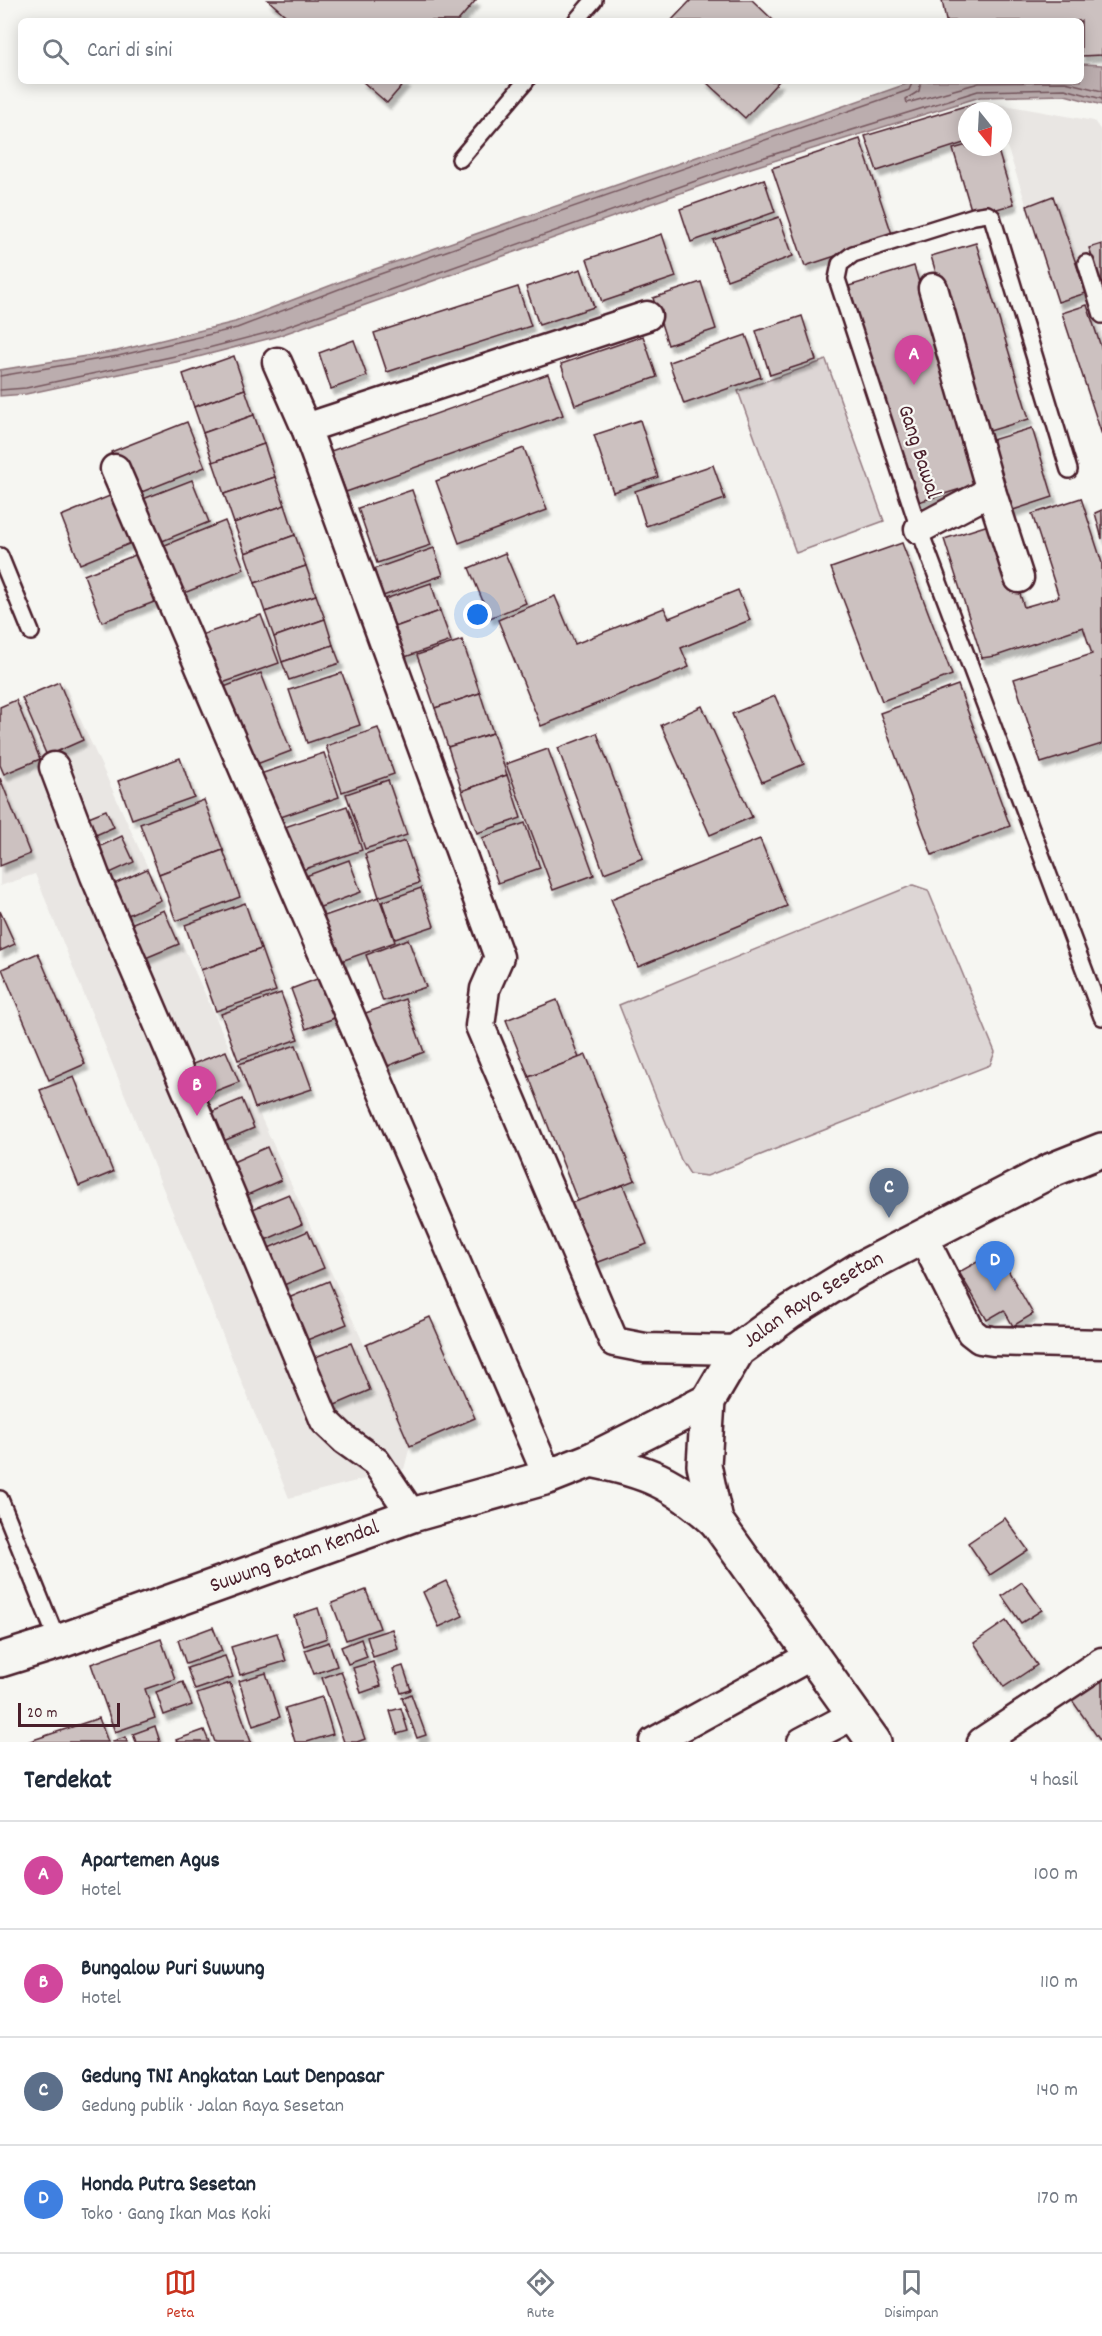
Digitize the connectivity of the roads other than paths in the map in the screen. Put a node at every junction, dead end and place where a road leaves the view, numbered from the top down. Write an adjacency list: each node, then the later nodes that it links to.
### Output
1 (594, 0): 2 (lane)
2 (579, 18)
3 (523, 84): 4 (lane)
4 (460, 159)
5 (1086, 264): 7 (lane)
6 (933, 288): 13 (street)
7 (1102, 315)
8 (647, 316): 10 (street)
9 (277, 362): 10 (street)
10 (306, 428): 23 (street)
11 (115, 469): 26 (street)
12 (1069, 470): 14 (lane, Gang Bawal)
13 (991, 491): 14 (street); 16 (street)
14 (919, 529): 19 (lane, Gang Bawal)
15 (0, 556): 17 (lane)
16 (1019, 578)
17 (31, 632)
18 (54, 767): 28 (street)
19 (1102, 1017)
20 (1102, 1150): 21 (street, Jalan Raya Sesetan)
21 (923, 1237): 22 (street); 23 (street, Jalan Raya Sesetan)
22 (1102, 1344)
23 (738, 1350): 24 (street, Jalan Raya Sesetan)
24 (708, 1401): 25 (street, Suwung Batan Kendal); 29 (street, Jalan Raya Sesetan)
25 (591, 1460): 26 (street, Suwung Batan Kendal); 29 (street)
26 (548, 1477): 28 (street, Suwung Batan Kendal)
27 (0, 1498): 30 (lane)
28 (412, 1515): 30 (street, Suwung Batan Kendal)
29 (716, 1521): 31 (street, Jalan Raya Sesetan)
30 (58, 1642): 32 (street, Suwung Batan Kendal)
31 (812, 1655): 34 (street, Jalan Raya Sesetan); 35 (street)
32 (0, 1660)
33 (1102, 1662): 38 (street)
34 (855, 1714): 36 (street); 37 (street, Jalan Raya Sesetan)
35 (654, 1742)
36 (802, 1742)
37 (874, 1742)
38 (982, 1742)

